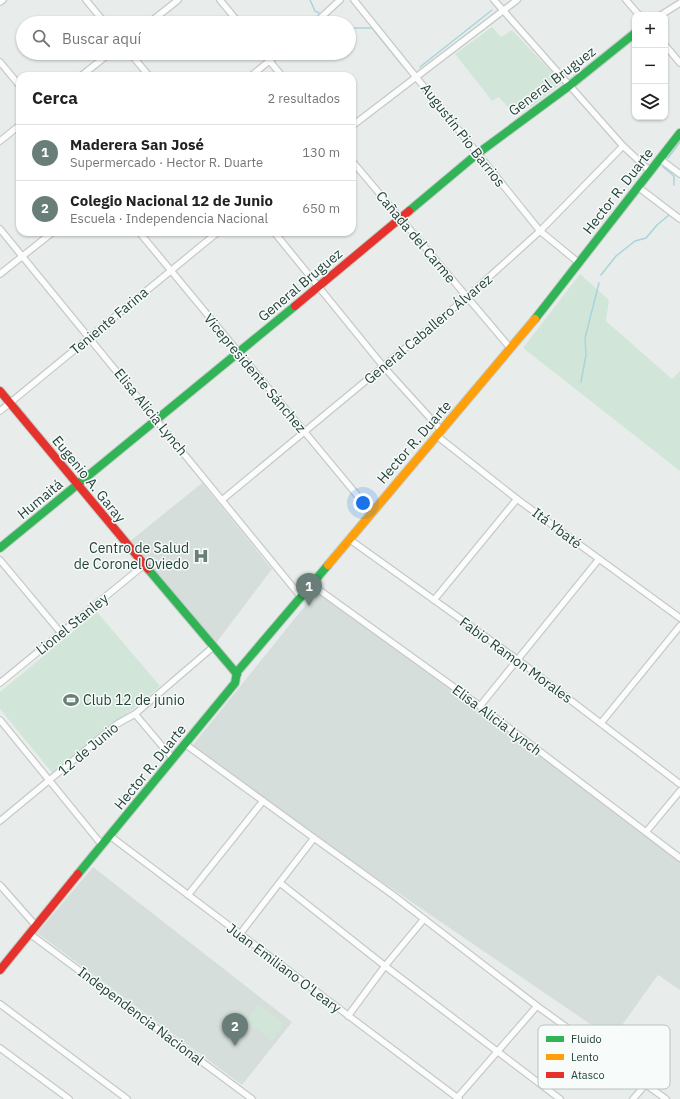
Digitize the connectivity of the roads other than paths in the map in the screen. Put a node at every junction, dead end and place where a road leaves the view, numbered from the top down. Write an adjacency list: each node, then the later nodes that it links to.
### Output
1 (3, 0): 10 (street)
2 (86, 0): 15 (street)
3 (178, 0): 16 (street)
4 (220, 0): 17 (street)
5 (340, 0): 18 (street)
6 (354, 0): 30 (street, Augustín Pio Barrios)
7 (494, 0): 12 (street)
8 (517, 0): 12 (street)
9 (626, 0): 13 (street)
10 (0, 2)
11 (680, 3): 14 (street)
12 (503, 11): 30 (street); 32 (street)
13 (636, 12)
14 (666, 12)
15 (99, 16)
16 (158, 16)
17 (233, 16)
18 (323, 16)
19 (632, 35): 32 (street, General Bruguez)
20 (668, 48): 25 (street)
21 (101, 60): 26 (street)
22 (136, 60): 27 (street)
23 (270, 61): 28 (street); 29 (street)
24 (0, 62): 31 (street)
25 (680, 63)
26 (86, 72)
27 (146, 72)
28 (256, 72)
29 (279, 72)
30 (416, 76): 33 (street); 38 (street, Augustín Pio Barrios)
31 (16, 81)
32 (569, 86): 37 (street); 38 (street, General Bruguez)
33 (356, 123)
34 (16, 128): 36 (street)
35 (680, 133): 39 (street, Hector R. Duarte)
36 (0, 141)
37 (623, 146): 41 (street); 47 (street, General Caballero Álvarez)
38 (477, 154): 44 (street, General Bruguez); 47 (street, Augustín Pio Barrios)
39 (660, 159): 41 (street, Hector R. Duarte); 42 (street)
40 (356, 165): 44 (street, Cañada del Carme)
41 (650, 171): 43 (street, Hector R. Duarte)
42 (680, 174)
43 (638, 187): 45 (street); 53 (street, Hector R. Duarte)
44 (400, 219): 56 (street, General Bruguez); 57 (street, Cañada del Carme)
45 (680, 219)
46 (0, 229): 52 (street, Elisa Alicia Lynch)
47 (540, 231): 53 (street, Augustín Pio Barrios); 57 (street, General Caballero Álvarez)
48 (48, 236): 52 (street)
49 (142, 236): 54 (street, Vicepresidente Sánchez)
50 (213, 236): 54 (street, Teniente Farina)
51 (277, 236): 56 (street, Itá Ybaté)
52 (23, 256): 55 (street); 58 (street, Elisa Alicia Lynch)
53 (579, 263): 59 (street, Hector R. Duarte)
54 (170, 270): 58 (street, Teniente Farina); 60 (street, Vicepresidente Sánchez)
55 (0, 274)
56 (318, 287): 60 (street, General Bruguez); 61 (street, Itá Ybaté)
57 (467, 297): 59 (street, Cañada del Carme); 61 (street, General Caballero Álvarez)
58 (90, 337): 63 (street, Teniente Farina); 65 (street, Elisa Alicia Lynch)
59 (511, 349): 67 (street, Hector R. Duarte)
60 (238, 353): 65 (street, General Bruguez); 66 (street, Vicepresidente Sánchez)
61 (384, 366): 66 (street, General Caballero Álvarez); 67 (street, Itá Ybaté)
62 (0, 391): 63 (street, Eugenio A. Garay)
63 (10, 403): 64 (street, Teniente Farina); 68 (street, Eugenio A. Garay)
64 (0, 411)
65 (158, 420): 68 (street, General Bruguez); 70 (street, Elisa Alicia Lynch)
66 (304, 432): 70 (street, General Caballero Álvarez); 71 (street, Vicepresidente Sánchez)
67 (439, 433): 69 (street, Itá Ybaté); 71 (street, Hector R. Duarte)
68 (78, 485): 73 (street, Humaitá); 76 (street, Eugenio A. Garay)
69 (517, 499): 75 (street, Itá Ybaté); 79 (street)
70 (222, 500): 78 (street, Elisa Alicia Lynch)
71 (371, 512): 72 (street, Hector R. Duarte)
72 (349, 539): 77 (street, Hector R. Duarte); 79 (street, Fabio Ramon Morales)
73 (0, 548)
74 (0, 560): 82 (street)
75 (599, 560): 80 (street, Itá Ybaté); 84 (street)
76 (144, 565): 82 (street, Lionel Stanley); 83 (street, Eugenio A. Garay)
77 (311, 584): 78 (street, Hector R. Duarte); 87 (street, Elisa Alicia Lynch)
78 (301, 597): 85 (street, Hector R. Duarte)
79 (434, 600): 84 (street, Fabio Ramon Morales)
80 (680, 618)
81 (680, 626): 90 (street)
82 (61, 633): 86 (street, Lionel Stanley)
83 (214, 647): 85 (street, Eugenio A. Garay); 88 (street, 12 de Junio)
84 (518, 660): 87 (street); 90 (street, Fabio Ramon Morales)
85 (237, 674): 91 (street, Hector R. Duarte)
86 (0, 683)
87 (480, 706): 98 (street, Elisa Alicia Lynch)
88 (134, 714): 92 (street); 93 (street, 12 de Junio)
89 (0, 720): 93 (street)
90 (602, 723): 94 (street, Fabio Ramon Morales)
91 (185, 744): 92 (street, Hector R. Duarte); 96 (street)
92 (173, 759): 99 (street, Hector R. Duarte)
93 (50, 781): 97 (street, 12 de Junio); 101 (street)
94 (680, 784)
95 (680, 791): 98 (street)
96 (263, 800): 100 (street); 105 (street)
97 (0, 821)
98 (646, 832): 102 (street, Elisa Alicia Lynch)
99 (110, 836): 101 (street, Hector R. Duarte); 105 (street, Juan Emiliano O'Leary)
100 (314, 838): 103 (street); 106 (street)
101 (102, 845): 107 (street, Hector R. Duarte)
102 (680, 858)
103 (280, 883): 109 (street); 110 (street)
104 (0, 885): 107 (street)
105 (188, 895): 109 (street, Juan Emiliano O'Leary)
106 (424, 919): 110 (street); 113 (street)
107 (36, 926): 108 (street, Hector R. Duarte)
108 (30, 934): 111 (street, Hector R. Duarte); 124 (street, Independencia Nacional)
109 (240, 934): 114 (street, Juan Emiliano O'Leary)
110 (385, 966): 114 (street); 117 (street)
111 (0, 970)
112 (0, 1004): 123 (street)
113 (537, 1006): 115 (street); 117 (street)
114 (348, 1016): 125 (street, Juan Emiliano O'Leary)
115 (564, 1025)
116 (0, 1048): 122 (street)
117 (498, 1051): 118 (street); 125 (street)
118 (538, 1082)
119 (547, 1089): 126 (street)
120 (642, 1089): 127 (street)
121 (653, 1089): 128 (street)
122 (69, 1099)
123 (127, 1099)
124 (252, 1099)
125 (458, 1099)
126 (560, 1099)
127 (633, 1099)
128 (666, 1099)

